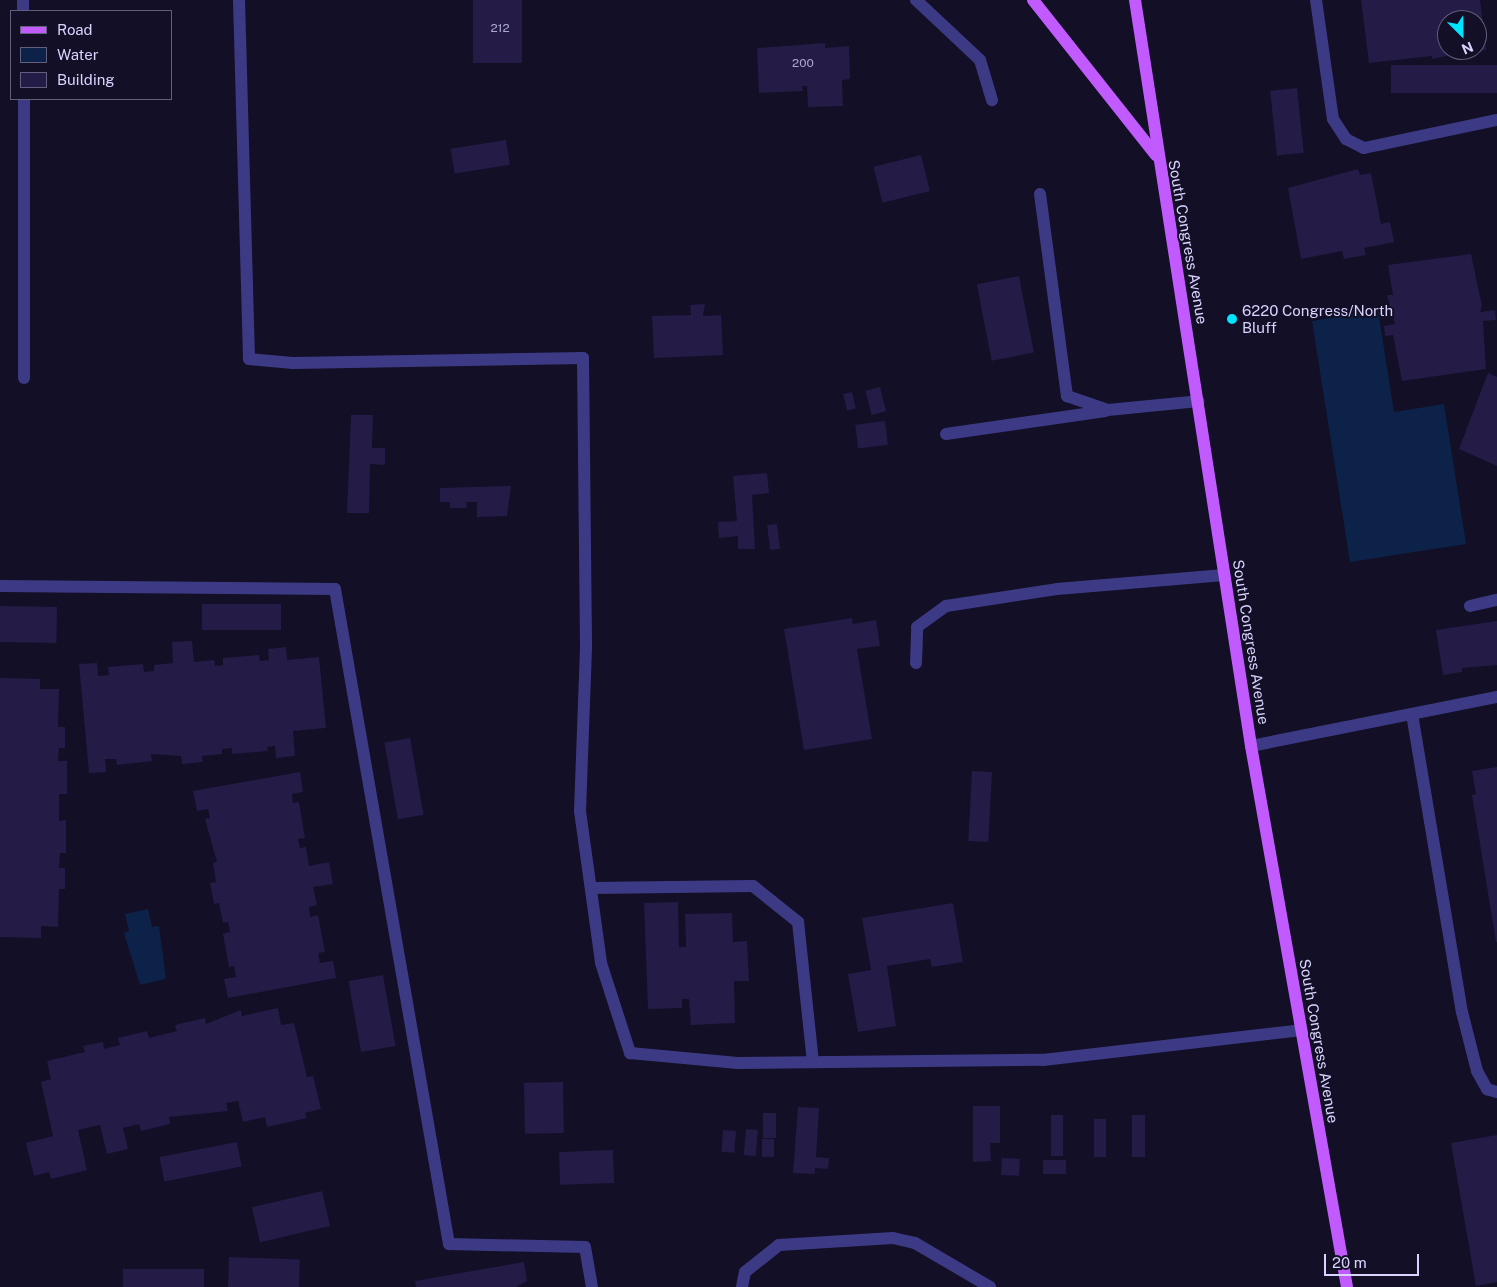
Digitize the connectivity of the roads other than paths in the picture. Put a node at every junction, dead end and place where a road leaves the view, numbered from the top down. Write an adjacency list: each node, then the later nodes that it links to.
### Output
1 (239, 0): 23 (lane)
2 (916, 0): 7 (lane)
3 (1033, 0): 9 (main road)
4 (1135, 0): 9 (main road, South Congress Avenue)
5 (1316, 0): 8 (lane)
6 (24, 100): 11 (lane)
7 (992, 100)
8 (1497, 120)
9 (1156, 155): 12 (main road, South Congress Avenue)
10 (1040, 194): 13 (lane)
11 (24, 378)
12 (1199, 402): 13 (lane); 15 (main road, South Congress Avenue)
13 (1108, 410): 14 (lane)
14 (946, 434)
15 (1224, 575): 19 (lane); 22 (main road, South Congress Avenue)
16 (0, 586): 27 (lane)
17 (1497, 600): 18 (lane)
18 (1470, 606)
19 (916, 663)
20 (1497, 697): 21 (lane)
21 (1412, 714): 22 (lane); 26 (lane)
22 (1251, 746): 24 (main road, South Congress Avenue)
23 (591, 888): 25 (lane); 25 (lane)
24 (1301, 1030): 25 (lane); 30 (main road, South Congress Avenue)
25 (813, 1062)
26 (1497, 1092)
27 (592, 1287)
28 (742, 1287): 29 (lane)
29 (990, 1287)
30 (1347, 1287)

